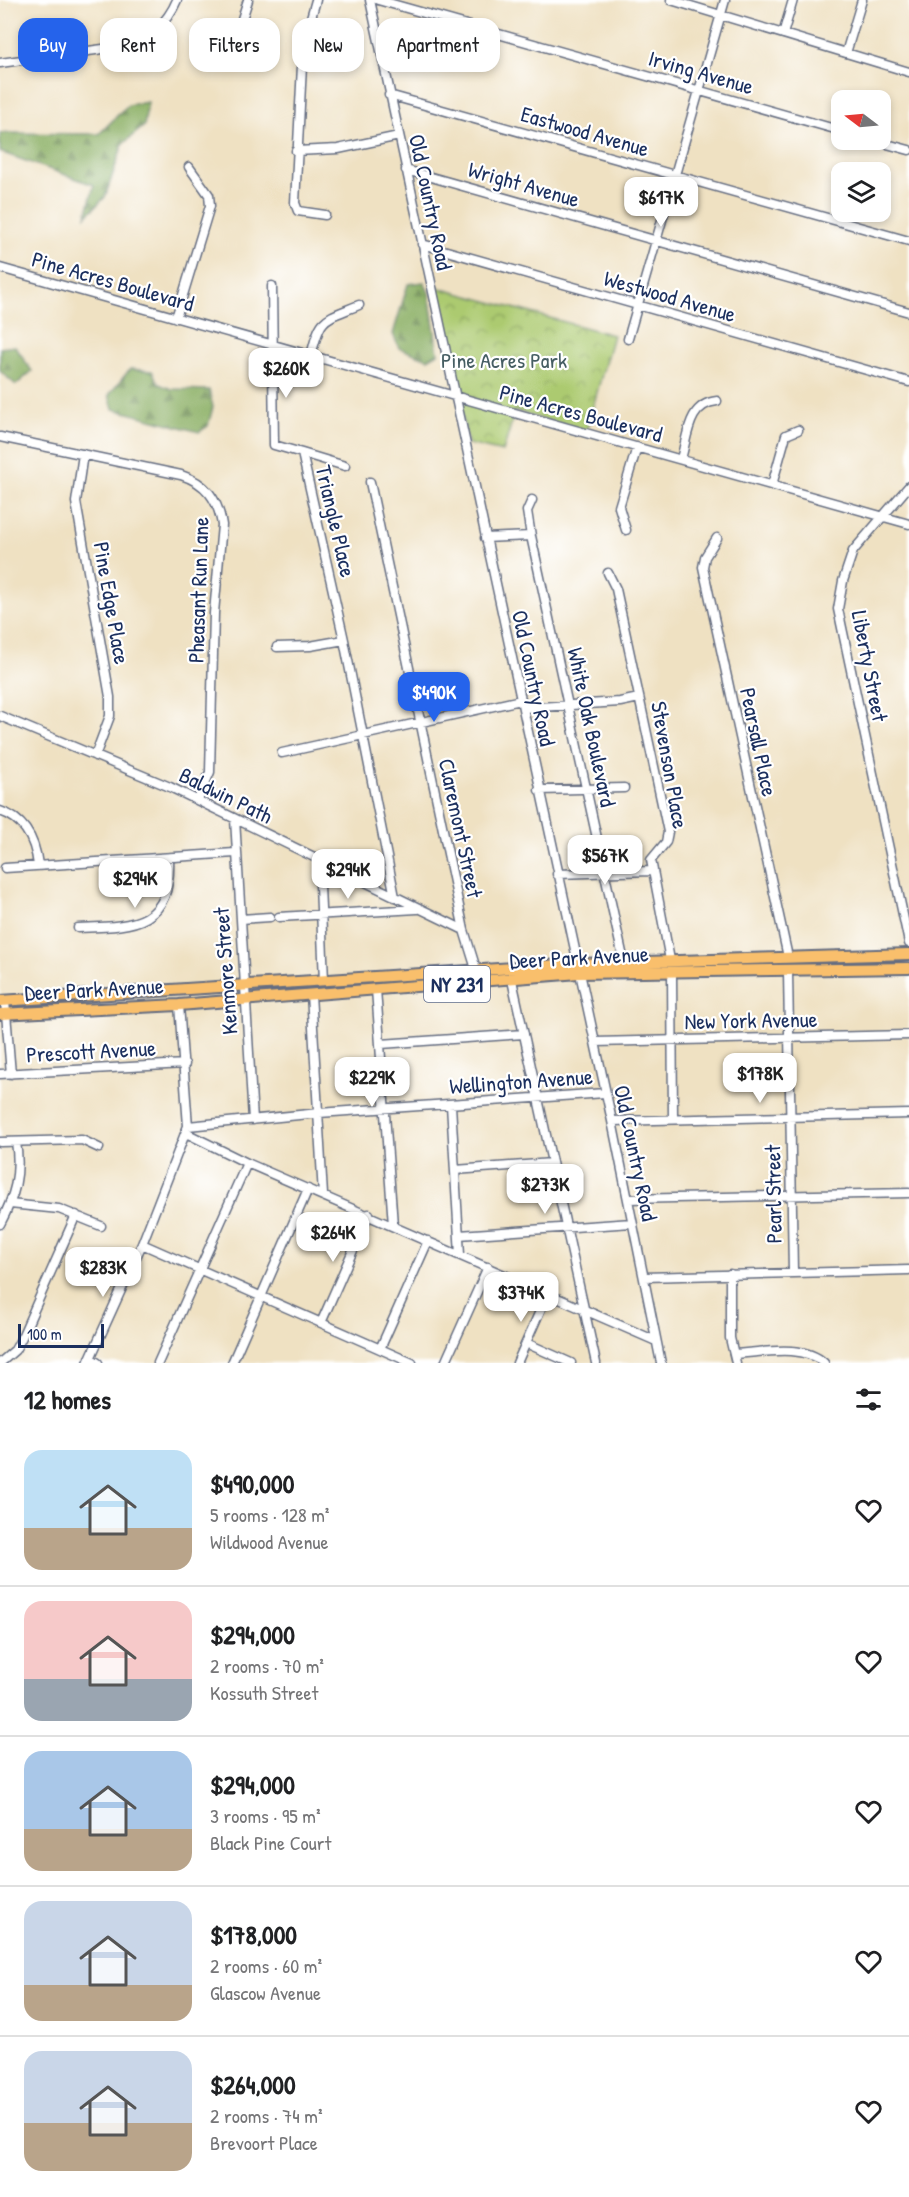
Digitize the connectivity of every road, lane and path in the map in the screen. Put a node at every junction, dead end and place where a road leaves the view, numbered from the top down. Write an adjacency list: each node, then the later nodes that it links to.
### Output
1 (177, 0): 14 (street)
2 (248, 0): 11 (street)
3 (316, 0): 22 (street)
4 (370, 0): 17 (street, Old Country Road)
5 (378, 0): 16 (street, Irving Avenue)
6 (671, 0): 10 (street)
7 (725, 0): 10 (street)
8 (793, 0): 12 (street)
9 (862, 0): 13 (street)
10 (721, 15): 12 (street); 16 (street)
11 (242, 18)
12 (783, 34): 13 (street)
13 (846, 53): 15 (street)
14 (0, 63)
15 (909, 72)
16 (699, 90): 18 (street, Irving Avenue); 25 (street)
17 (389, 95): 19 (street, Old Country Road); 25 (street, Eastwood Avenue)
18 (831, 128)
19 (399, 136): 22 (street); 24 (street, Old Country Road)
20 (891, 145): 21 (street)
21 (909, 150)
22 (296, 152): 26 (street)
23 (189, 167): 35 (street)
24 (406, 170): 27 (street, Wright Avenue); 29 (street, Old Country Road)
25 (675, 175): 27 (street); 28 (street, Eastwood Avenue)
26 (325, 215)
27 (656, 240): 33 (street); 34 (street, Wright Avenue)
28 (909, 241)
29 (422, 244): 33 (street, Westwood Avenue); 40 (street, Old Country Road)
30 (0, 268): 35 (street, Pine Acres Boulevard)
31 (272, 286): 37 (street)
32 (359, 305): 38 (street)
33 (638, 305): 36 (street); 39 (street, Westwood Avenue)
34 (909, 312)
35 (176, 318): 37 (street, Pine Acres Boulevard)
36 (628, 339)
37 (271, 345): 38 (street, Pine Acres Boulevard); 45 (street)
38 (310, 356): 40 (street, Pine Acres Boulevard)
39 (909, 382)
40 (456, 397): 44 (street, Pine Acres Boulevard); 57 (street, Old Country Road)
41 (717, 401): 47 (street)
42 (798, 430): 50 (street)
43 (0, 437): 46 (street, Pheasant Run Lane)
44 (637, 447): 47 (street, Pine Acres Boulevard); 55 (street)
45 (302, 453): 48 (street, Triangle Place); 60 (street, Triangle Place)
46 (83, 454): 69 (street, Pine Edge Place); 73 (street, Pheasant Run Lane)
47 (681, 459): 50 (street, Pine Acres Boulevard)
48 (345, 466)
49 (370, 482): 66 (street, Claremont Street)
50 (772, 485): 53 (street, Pine Acres Boulevard)
51 (909, 486): 53 (street, Liberty Street)
52 (532, 500): 56 (street, White Oak Boulevard)
53 (881, 517): 54 (street, Pine Acres Boulevard); 90 (street, Liberty Street)
54 (909, 524)
55 (626, 530)
56 (531, 536): 57 (street); 64 (street, White Oak Boulevard)
57 (485, 537): 63 (street, Old Country Road)
58 (717, 538): 92 (street, Pearsall Place)
59 (608, 573): 62 (street, Stevenson Place)
60 (344, 640): 61 (street); 67 (street, Triangle Place)
61 (277, 647)
62 (639, 698): 64 (street); 81 (street, Stevenson Place)
63 (522, 704): 64 (street); 66 (street); 71 (street, Old Country Road)
64 (568, 705): 72 (street, White Oak Boulevard)
65 (0, 716): 69 (street, Baldwin Path)
66 (421, 721): 67 (street); 89 (street, Claremont Street)
67 (362, 733): 68 (street); 84 (street, Triangle Place)
68 (282, 753)
69 (95, 756): 73 (street, Baldwin Path)
70 (624, 789): 72 (street)
71 (539, 790): 72 (street); 83 (street, Old Country Road)
72 (587, 790): 82 (street, White Oak Boulevard)
73 (198, 800): 75 (street, Baldwin Path)
74 (0, 811): 79 (street)
75 (235, 819): 76 (street, Kenmore Street); 78 (street, Baldwin Path)
76 (235, 853): 77 (street); 87 (street, Kenmore Street)
77 (169, 858): 79 (street); 88 (street)
78 (319, 861): 84 (street, Baldwin Path); 86 (street)
79 (38, 865): 80 (street)
80 (5, 868)
81 (651, 871): 82 (street); 93 (street)
82 (605, 873): 83 (street); 94 (street, White Oak Boulevard)
83 (557, 874): 97 (street, Old Country Road)
84 (395, 897): 85 (street, Baldwin Path)
85 (418, 909): 86 (street); 89 (street, Baldwin Path)
86 (321, 915): 87 (street); 101 (street)
87 (241, 919): 102 (street, Kenmore Street)
88 (78, 928)
89 (464, 930): 96 (street, Claremont Street)
90 (909, 943)
91 (909, 954): 92 (main road, Deer Park Avenue / NY 231)
92 (788, 957): 93 (main road, Deer Park Avenue / NY 231)
93 (670, 960): 94 (main road, Deer Park Avenue / NY 231)
94 (624, 962): 97 (main road, Deer Park Avenue / NY 231)
95 (909, 968): 98 (main road, Deer Park Avenue / NY 231)
96 (476, 969): 97 (main road, Deer Park Avenue / NY 231); 101 (main road, Deer Park Avenue / NY 231)
97 (578, 969): 99 (main road, Deer Park Avenue / NY 231); 100 (main road, Deer Park Avenue / NY 231); 113 (street, Old Country Road)
98 (788, 971): 99 (main road, Deer Park Avenue / NY 231); 111 (street, Pearl Street)
99 (672, 972): 112 (street)
100 (512, 980): 103 (main road, Deer Park Avenue / NY 231); 109 (street)
101 (324, 981): 102 (main road, Deer Park Avenue / NY 231)
102 (245, 986): 105 (street, Kenmore Street); 106 (main road, Deer Park Avenue / NY 231)
103 (376, 989): 104 (main road, Deer Park Avenue / NY 231); 114 (street)
104 (311, 994): 105 (main road, Deer Park Avenue / NY 231); 122 (street)
105 (245, 999): 107 (main road, Deer Park Avenue / NY 231); 126 (street, Kenmore Street)
106 (3, 1001): 108 (street)
107 (179, 1005): 108 (main road, Deer Park Avenue / NY 231); 115 (street)
108 (3, 1014): 117 (street)
109 (524, 1034): 114 (street); 119 (street)
110 (909, 1035): 111 (street, New York Avenue)
111 (788, 1038): 112 (street, New York Avenue); 124 (street, Pearl Street)
112 (671, 1040): 113 (street, New York Avenue); 125 (street)
113 (595, 1042): 118 (street, Old Country Road)
114 (381, 1044): 121 (street)
115 (185, 1064): 117 (street, Prescott Avenue); 128 (street)
116 (0, 1074): 117 (street, Prescott Avenue)
117 (10, 1074)
118 (605, 1093): 119 (street, Wellington Avenue); 127 (street, Old Country Road)
119 (538, 1099): 120 (street, Wellington Avenue); 133 (street)
120 (451, 1105): 121 (street, Wellington Avenue); 134 (street)
121 (385, 1109): 122 (street, Wellington Avenue); 145 (street)
122 (319, 1113): 126 (street, Wellington Avenue); 138 (street)
123 (909, 1114): 124 (street)
124 (790, 1116): 125 (street); 137 (street, Pearl Street)
125 (673, 1119): 127 (street)
126 (253, 1120): 128 (street, Wellington Avenue)
127 (612, 1121): 139 (street, Old Country Road)
128 (187, 1130): 132 (street); 150 (street)
129 (16, 1142): 130 (street); 131 (street); 140 (street)
130 (0, 1143)
131 (99, 1148)
132 (247, 1163): 135 (street); 153 (street)
133 (552, 1163): 134 (street); 147 (street)
134 (455, 1170): 148 (street)
135 (308, 1189): 138 (street); 159 (street)
136 (909, 1193): 137 (street)
137 (791, 1194): 139 (street); 155 (street, Pearl Street)
138 (323, 1195): 141 (street)
139 (628, 1199): 143 (street, Old Country Road)
140 (10, 1204): 142 (street); 144 (street)
141 (369, 1214): 145 (street); 161 (street)
142 (76, 1215): 146 (street); 167 (street)
143 (632, 1223): 147 (street); 157 (street, Old Country Road)
144 (0, 1224)
145 (393, 1225): 149 (street)
146 (101, 1226)
147 (566, 1227): 148 (street); 160 (street)
148 (459, 1235): 151 (street)
149 (428, 1241): 151 (street); 164 (street)
150 (142, 1244): 153 (street); 166 (street)
151 (460, 1255): 152 (street)
152 (488, 1267): 158 (street); 171 (street)
153 (200, 1269): 159 (street); 168 (street)
154 (909, 1270): 155 (street)
155 (793, 1272): 156 (street)
156 (730, 1274): 157 (street); 165 (street)
157 (644, 1277): 162 (street, Old Country Road)
158 (548, 1293): 160 (street); 163 (street)
159 (261, 1297): 161 (street); 169 (street)
160 (584, 1309): 162 (street); 174 (street)
161 (321, 1323): 164 (street)
162 (656, 1341): 175 (street, Old Country Road)
163 (526, 1343): 172 (street); 173 (street)
164 (380, 1349): 170 (street)
165 (735, 1358): 176 (street)
166 (92, 1361)
167 (0, 1363)
168 (158, 1363)
169 (232, 1363)
170 (412, 1363)
171 (445, 1363)
172 (517, 1363)
173 (571, 1363)
174 (596, 1363)
175 (661, 1363)
176 (824, 1363)

